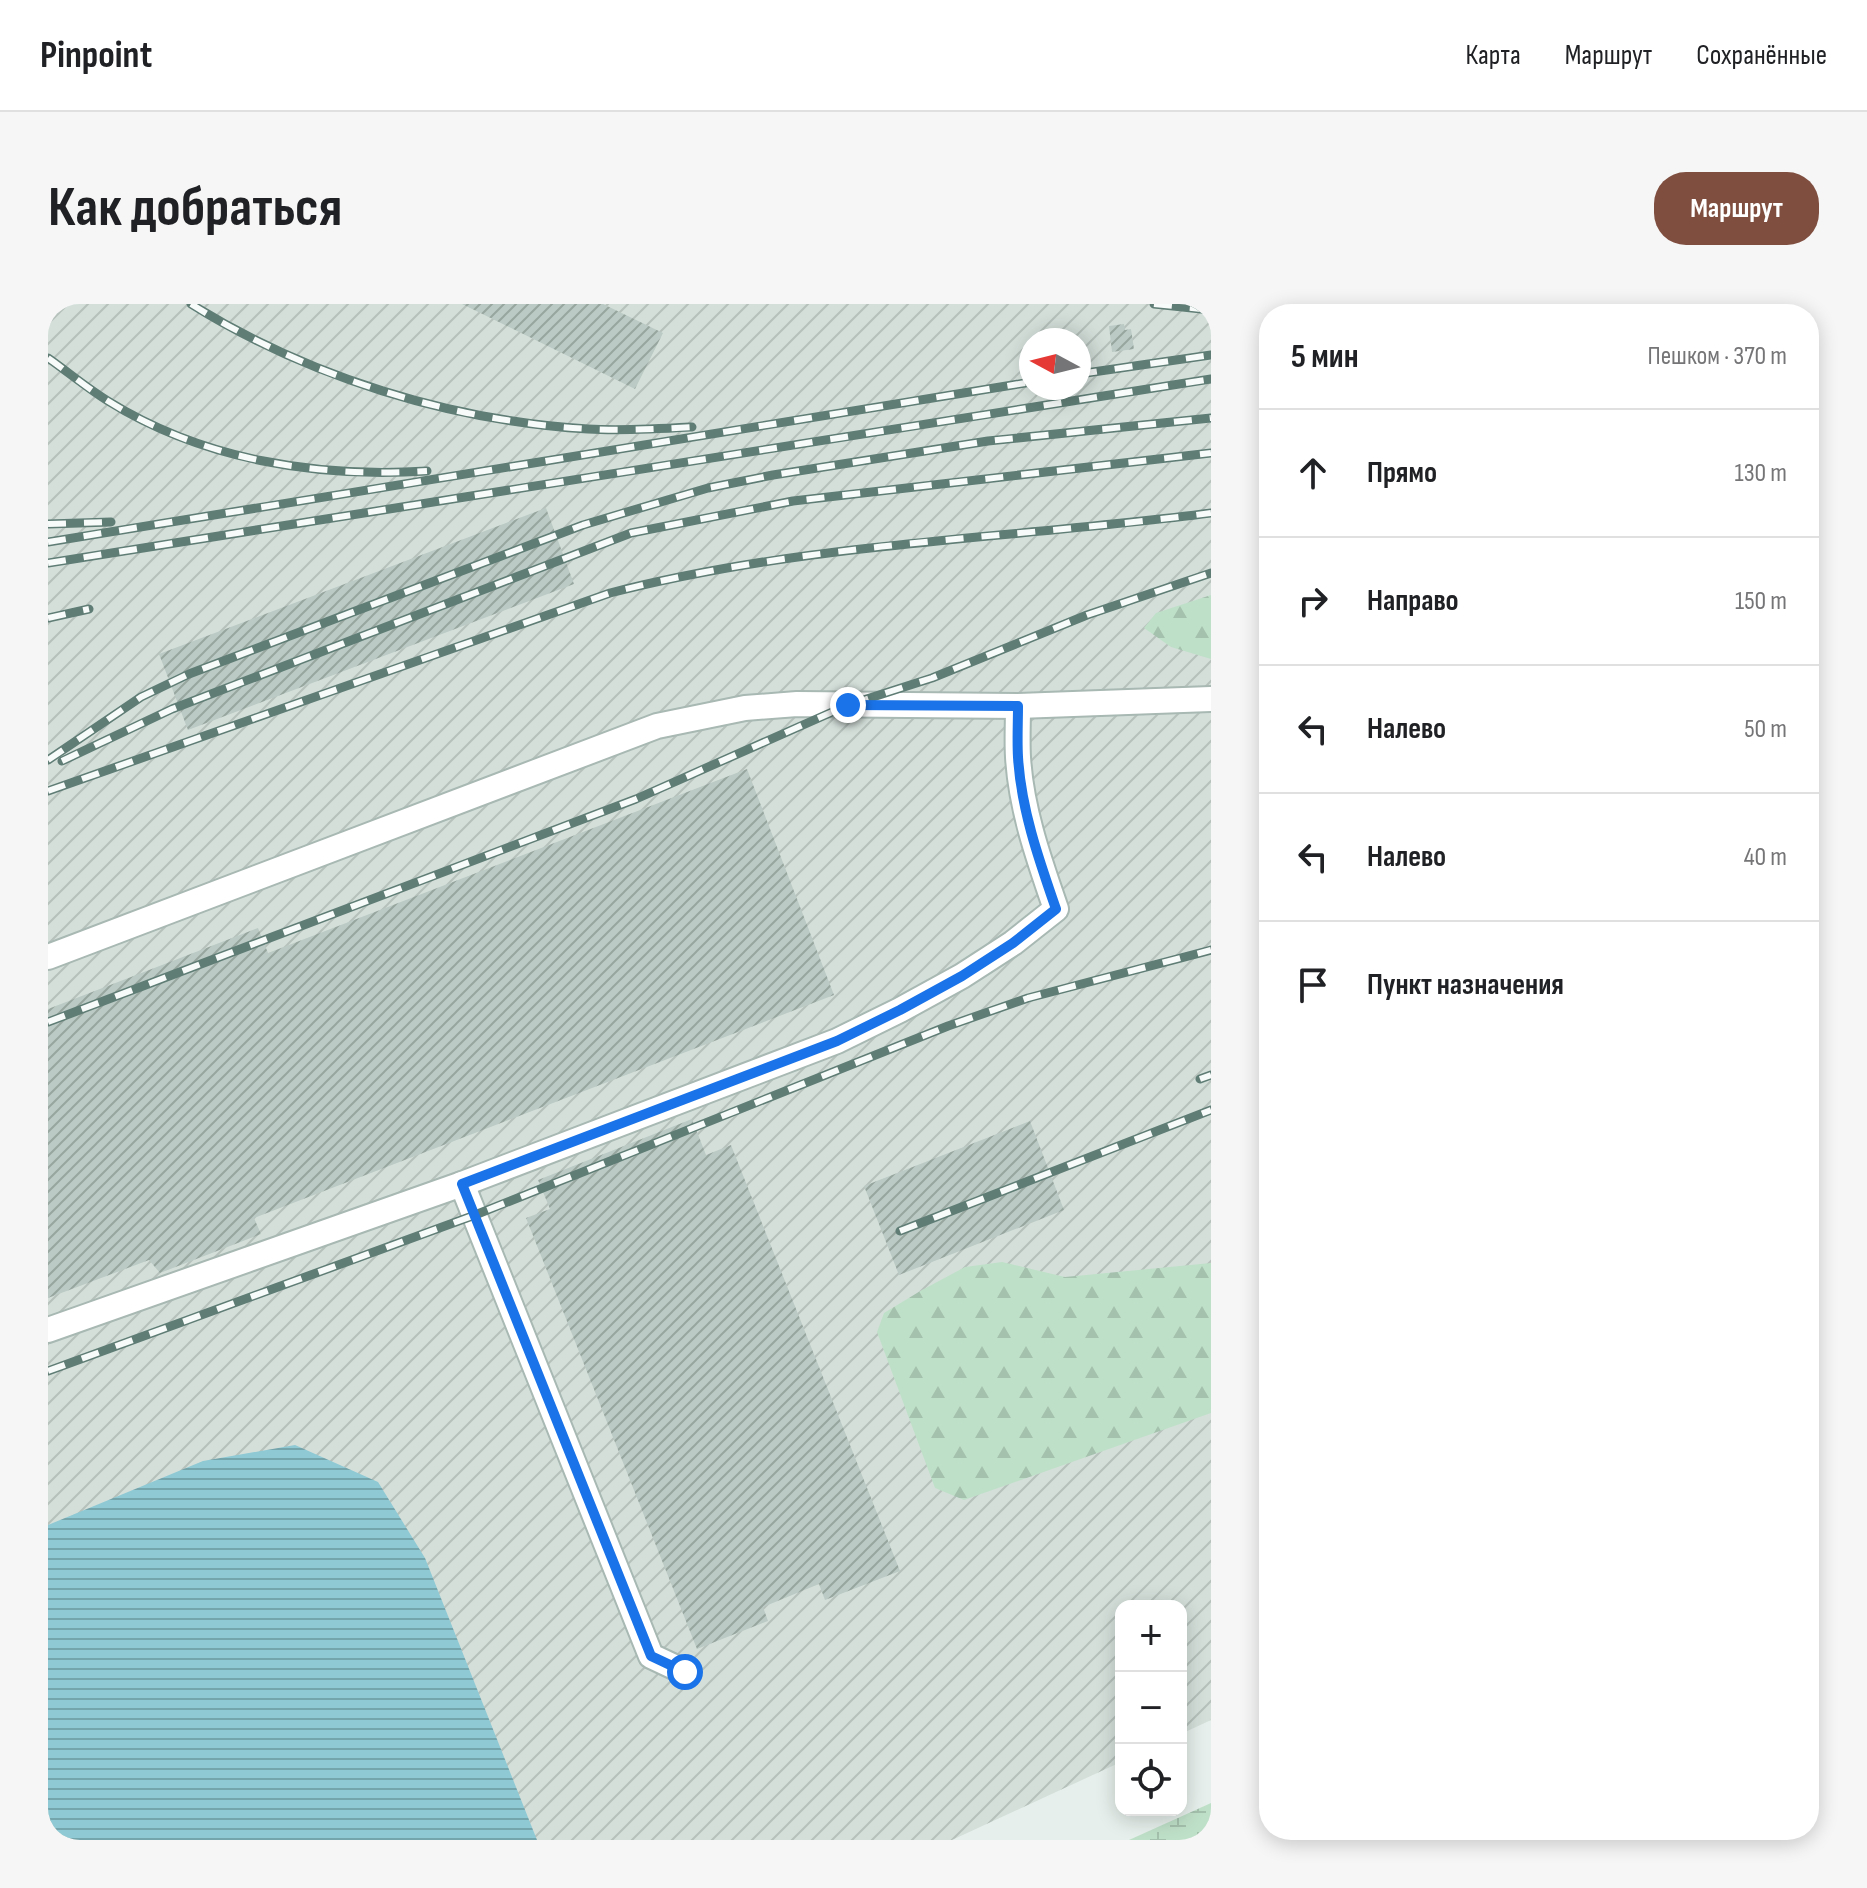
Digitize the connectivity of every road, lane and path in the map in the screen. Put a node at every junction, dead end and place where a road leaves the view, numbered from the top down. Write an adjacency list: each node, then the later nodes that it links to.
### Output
1 (1211, 699): 2 (lane)
2 (1018, 706): 3 (lane); 4 (lane)
3 (48, 957)
4 (462, 1184): 5 (lane); 6 (lane)
5 (48, 1330)
6 (685, 1672)

